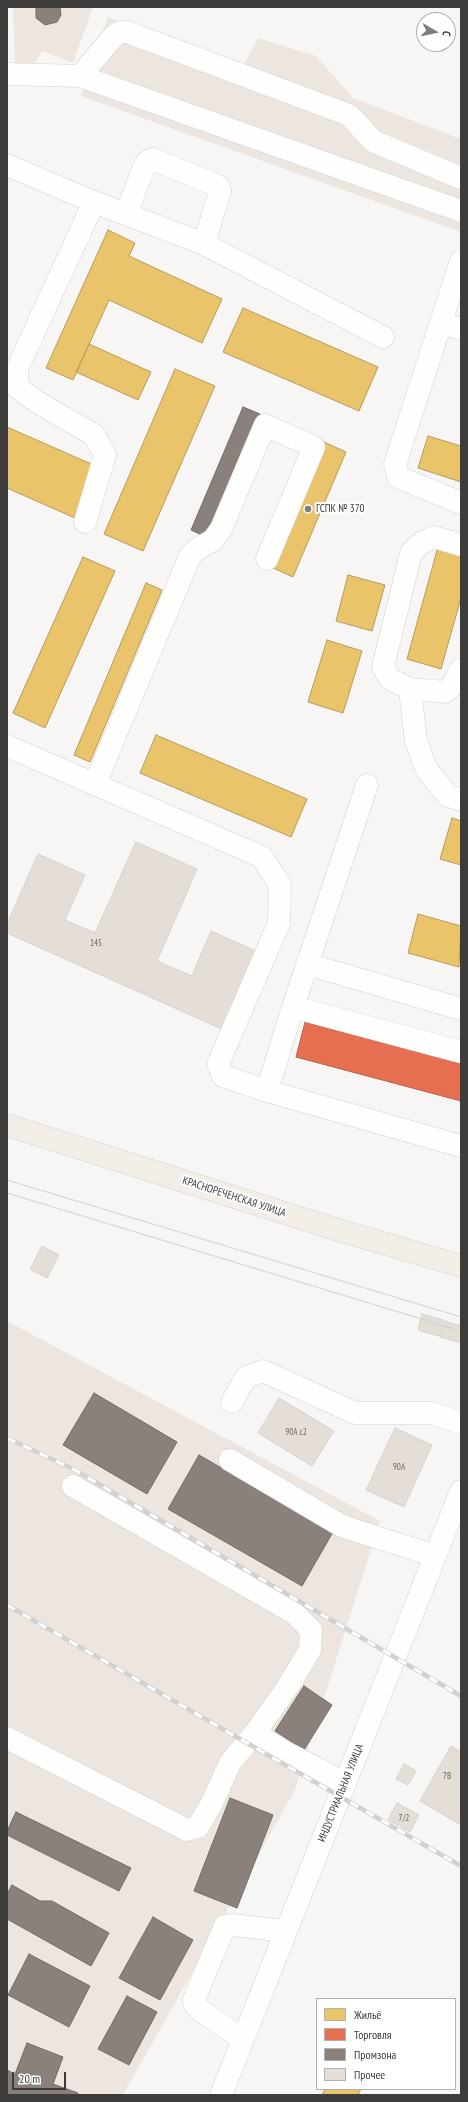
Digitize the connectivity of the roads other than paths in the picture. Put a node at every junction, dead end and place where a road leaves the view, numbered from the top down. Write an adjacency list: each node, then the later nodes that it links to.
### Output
1 (7, 74): 2 (street)
2 (80, 76): 4 (street); 6 (street)
3 (7, 165): 5 (street)
4 (461, 178)
5 (94, 202): 7 (street); 13 (street)
6 (461, 211)
7 (126, 214): 8 (street); 8 (street)
8 (204, 244): 11 (street)
9 (461, 261): 10 (street)
10 (452, 326): 12 (street)
11 (382, 337)
12 (461, 503)
13 (85, 522)
14 (461, 545): 17 (street)
15 (267, 559): 19 (street)
16 (461, 669): 17 (street)
17 (410, 689): 21 (street)
18 (7, 746): 19 (street)
19 (94, 784): 26 (street)
20 (367, 785): 22 (street)
21 (461, 800)
22 (307, 964): 23 (street); 24 (street)
23 (293, 1007): 25 (street); 26 (street)
24 (461, 1009)
25 (461, 1052)
26 (267, 1092): 28 (street)
27 (7, 1125): 29 (main road, КРАСНОРЕЧЕНСКАЯ УЛИЦА)
28 (461, 1146)
29 (461, 1266)
30 (232, 1402): 31 (street)
31 (461, 1423)
32 (230, 1460): 35 (street)
33 (73, 1486): 36 (street)
34 (461, 1491): 35 (street, ИНДУСТРИАЛЬНАЯ УЛИЦА)
35 (435, 1556): 38 (street, ИНДУСТРИАЛЬНАЯ УЛИЦА)
36 (255, 1733): 37 (street); 38 (street)
37 (7, 1738)
38 (344, 1783): 39 (street, ИНДУСТРИАЛЬНАЯ УЛИЦА)
39 (286, 1931): 40 (street, ИНДУСТРИАЛЬНАЯ УЛИЦА); 40 (street)
40 (243, 2039): 41 (street, ИНДУСТРИАЛЬНАЯ УЛИЦА)
41 (222, 2095)

